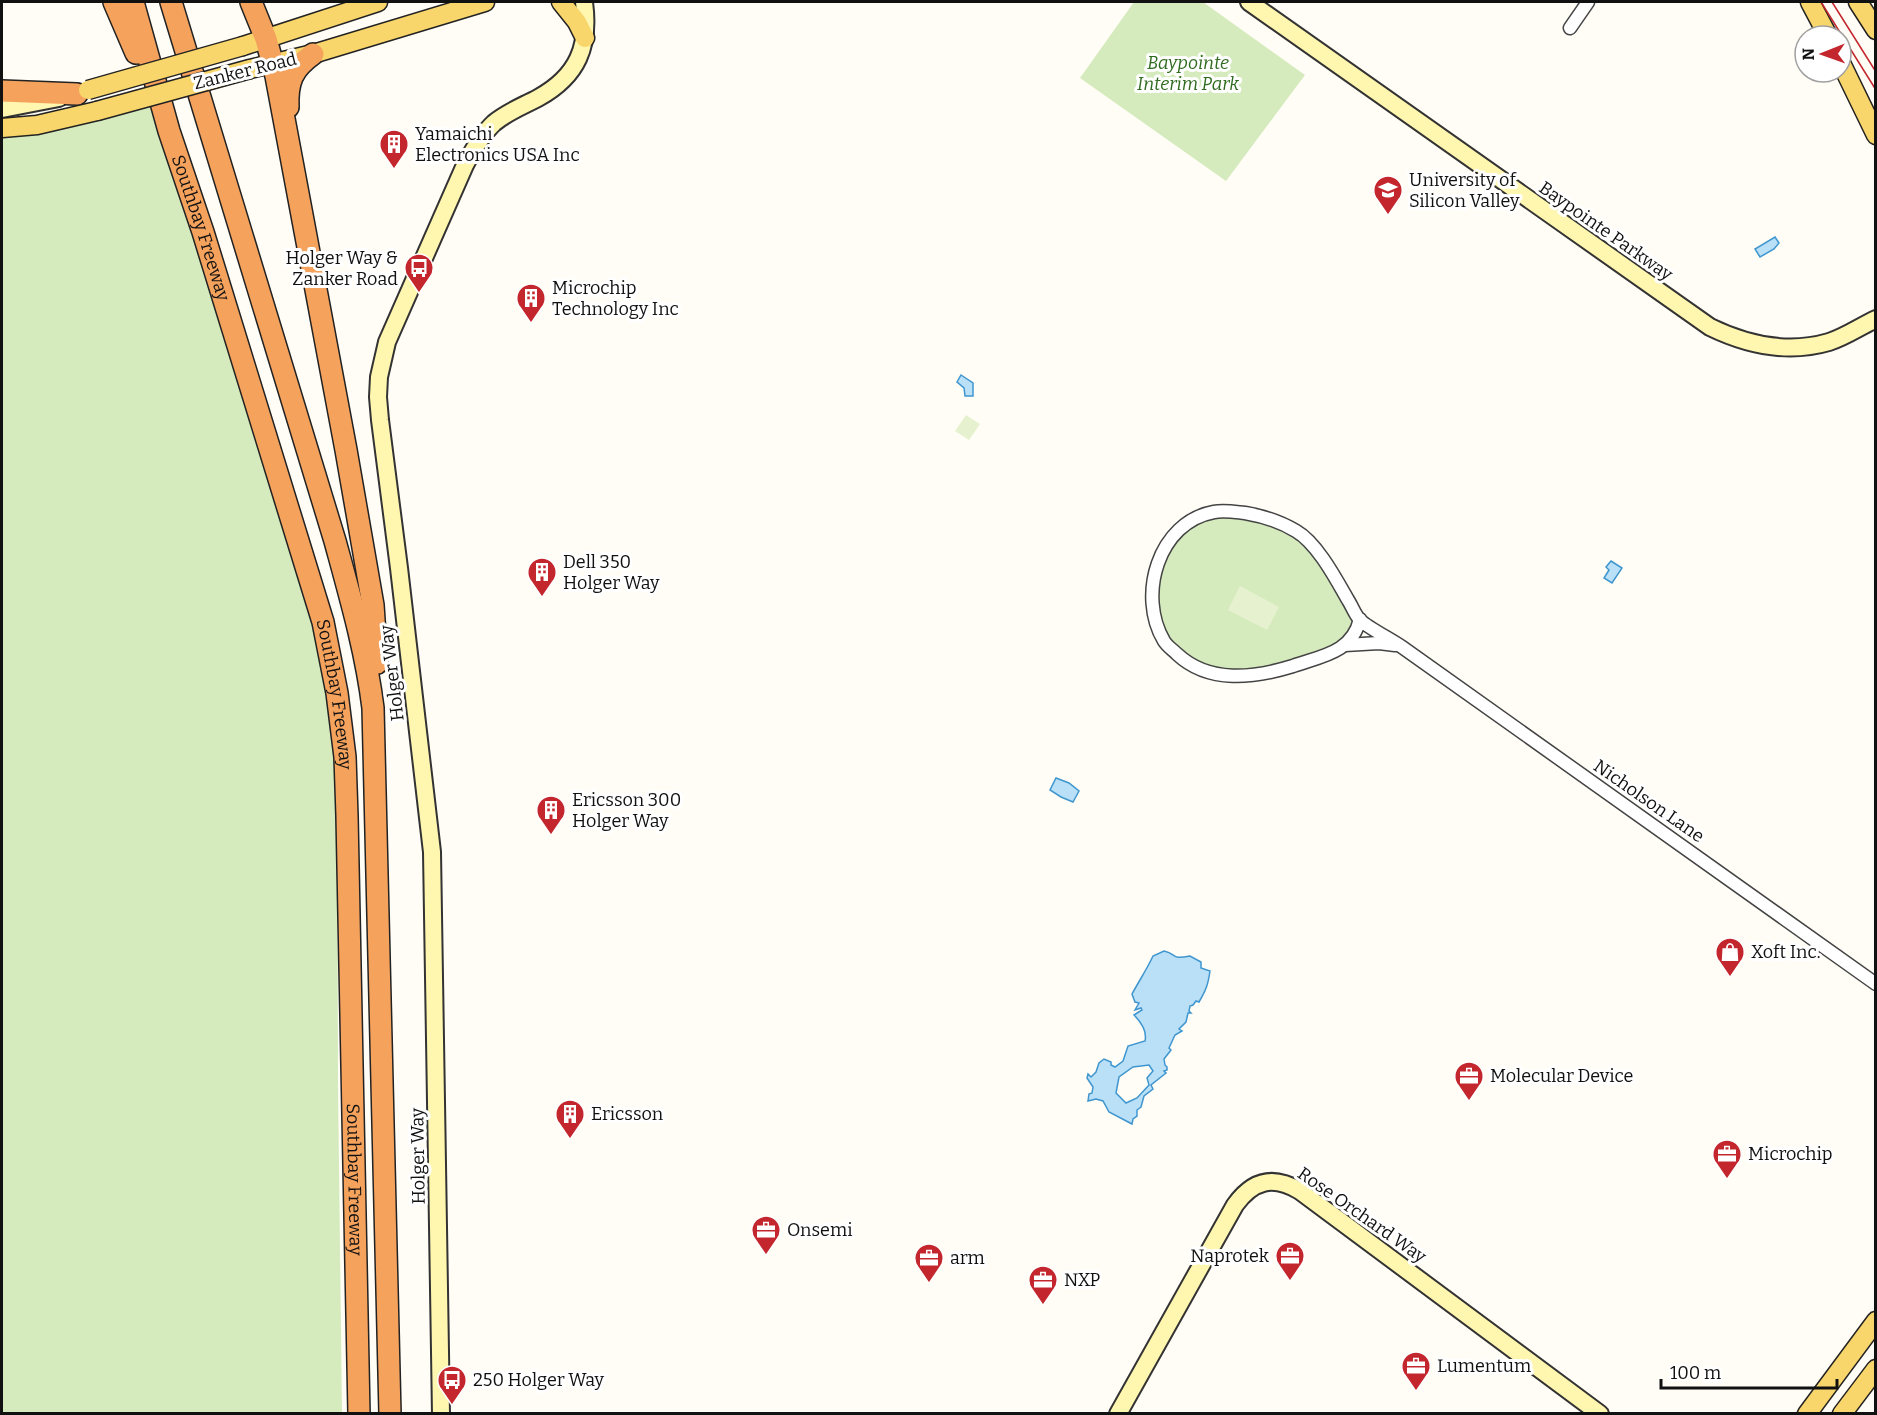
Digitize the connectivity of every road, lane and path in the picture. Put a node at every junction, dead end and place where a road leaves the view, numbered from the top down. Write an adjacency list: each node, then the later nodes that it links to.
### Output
1 (114, 2): 26 (highway)
2 (133, 2): 26 (highway, Southbay Freeway)
3 (143, 2): 35 (highway)
4 (171, 2): 33 (highway, Southbay Freeway)
5 (251, 2): 18 (highway)
6 (378, 2): 18 (main road, Zanker Road)
7 (485, 2): 19 (main road, Zanker Road)
8 (561, 2): 17 (main road)
9 (584, 2): 17 (street, Holger Way)
10 (1249, 2): 29 (street, Baypointe Parkway)
11 (1588, 2): 15 (street)
12 (1810, 2): 14 (main road)
13 (1858, 2): 16 (main road)
14 (1822, 24)
15 (1570, 28)
16 (1875, 30)
17 (585, 38): 40 (street, Holger Way)
18 (266, 39): 20 (highway); 23 (main road, Zanker Road, bridge)
19 (313, 54): 20 (main road, Zanker Road); 28 (highway)
20 (273, 64): 25 (main road, Zanker Road, bridge); 28 (highway)
21 (1851, 84): 27 (main road)
22 (2, 91): 23 (highway)
23 (83, 92): 24 (street, Zanker Road)
24 (2, 109)
25 (2, 129)
26 (169, 131): 35 (highway, Southbay Freeway)
27 (1875, 135)
28 (289, 147): 33 (highway)
29 (1875, 318)
30 (1360, 620): 31 (street); 31 (street, Nicholson Lane); 32 (street, Nicholson Lane)
31 (1345, 645): 32 (street, Nicholson Lane)
32 (1402, 646): 34 (street, Nicholson Lane)
33 (373, 708): 39 (highway, Southbay Freeway)
34 (1875, 984)
35 (351, 1015): 38 (highway, Southbay Freeway)
36 (1875, 1321): 43 (main road)
37 (1875, 1369): 44 (main road)
38 (359, 1413)
39 (390, 1413)
40 (441, 1413)
41 (1118, 1413): 42 (street, Rose Orchard Way)
42 (1600, 1413)
43 (1807, 1413)
44 (1842, 1413)

